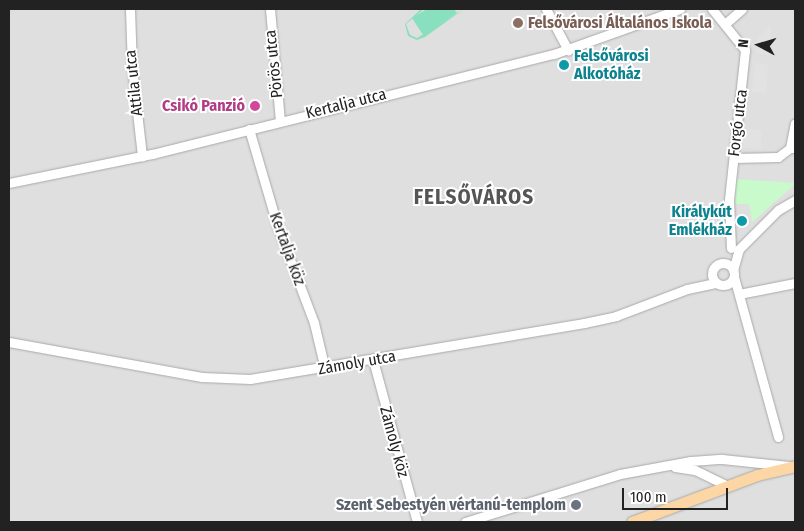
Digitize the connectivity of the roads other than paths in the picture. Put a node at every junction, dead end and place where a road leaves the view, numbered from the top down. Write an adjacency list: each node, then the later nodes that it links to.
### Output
1 (130, 9): 13 (street, Attila utca)
2 (270, 9): 9 (street, Pörös utca)
3 (546, 9): 8 (street)
4 (680, 9): 8 (street, Kertalja utca)
5 (712, 9): 7 (street, Forgó utca)
6 (742, 9): 7 (street)
7 (726, 22): 14 (street, Forgó utca)
8 (568, 50): 9 (street, Kertalja utca)
9 (280, 120): 11 (street, Kertalja utca)
10 (795, 123): 12 (street)
11 (249, 128): 13 (street, Kertalja utca); 28 (street, Kertalja köz)
12 (793, 148): 14 (street)
13 (142, 156): 15 (street, Kertalja utca)
14 (735, 158): 18 (street, Forgó utca)
15 (9, 183)
16 (795, 200): 17 (street)
17 (762, 227): 18 (street); 21 (street)
18 (731, 248): 19 (street, Zámoly utca)
19 (721, 263): 20 (street, Zámoly utca); 21 (street)
20 (712, 273): 23 (street); 24 (street, Zámoly utca)
21 (733, 273): 23 (street); 25 (street)
22 (795, 282): 25 (street)
23 (721, 284): 24 (street, Zámoly utca); 25 (street)
24 (700, 286): 27 (street, Zámoly utca)
25 (739, 294): 29 (street)
26 (9, 342): 28 (street, Zámoly utca)
27 (373, 360): 28 (street, Zámoly utca); 33 (street, Zámoly köz)
28 (325, 369)
29 (778, 436)
30 (669, 466): 31 (street); 32 (street); 34 (street)
31 (794, 467): 32 (main road)
32 (728, 486): 35 (main road)
33 (417, 522)
34 (465, 522)
35 (632, 522)

